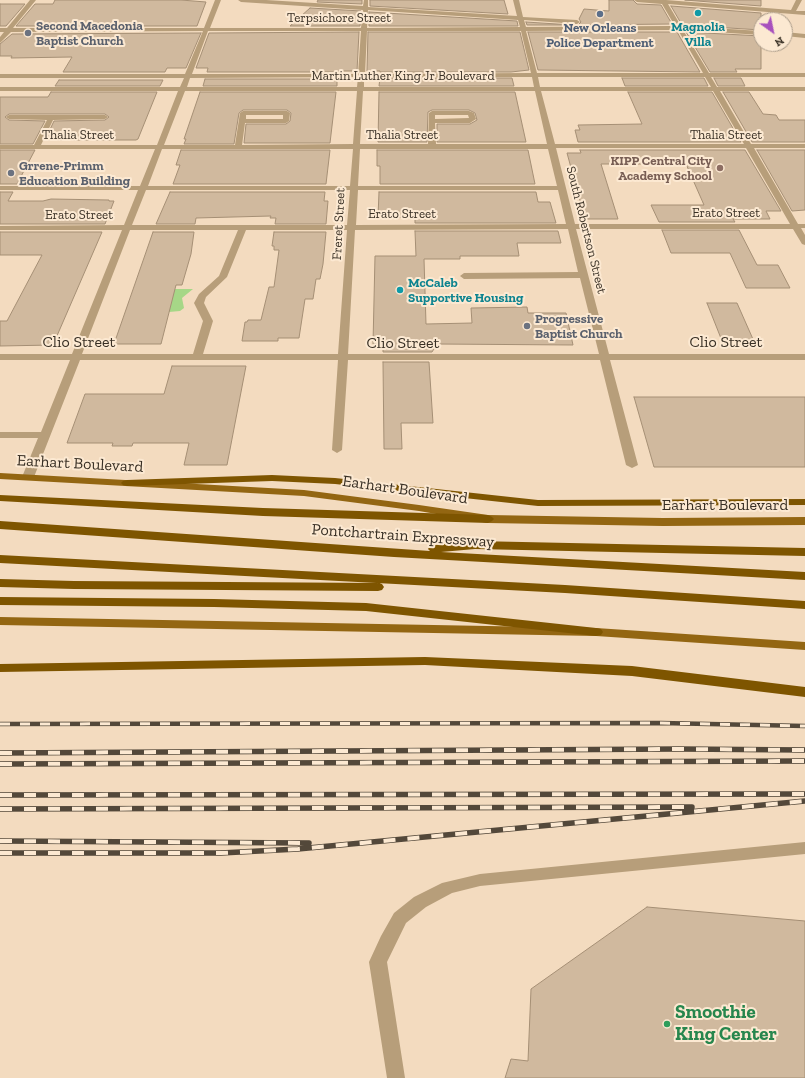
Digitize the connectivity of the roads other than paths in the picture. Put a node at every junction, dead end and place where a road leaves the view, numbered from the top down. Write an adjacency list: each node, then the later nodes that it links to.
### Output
1 (33, 0): 17 (street)
2 (218, 0): 18 (street)
3 (241, 0): 9 (street)
4 (366, 0): 9 (street, Freret Street)
5 (516, 0): 12 (street, South Robertson Street)
6 (637, 0): 8 (street)
7 (799, 0): 10 (street)
8 (663, 1): 10 (street); 13 (street)
9 (365, 8): 12 (street); 14 (street, Freret Street)
10 (793, 12): 11 (street)
11 (805, 13)
12 (520, 18): 13 (street); 15 (street, South Robertson Street)
13 (679, 28): 15 (street, Terpsichore Street); 19 (street); 27 (street)
14 (363, 29): 15 (street, Terpsichore Street); 18 (street, Terpsichore Street); 26 (street, Freret Street)
15 (522, 29): 23 (street, South Robertson Street)
16 (0, 30): 17 (street, Terpsichore Street)
17 (9, 30): 18 (street, Terpsichore Street); 22 (street)
18 (206, 30): 25 (street)
19 (753, 33)
20 (793, 35): 21 (street)
21 (805, 36)
22 (0, 41)
23 (534, 75): 26 (street, Martin Luther King Jr Boulevard); 27 (street, Martin Luther King Jr Boulevard); 33 (street, South Robertson Street)
24 (0, 76): 25 (street, Martin Luther King Jr Boulevard)
25 (188, 76): 26 (street, Martin Luther King Jr Boulevard); 32 (street)
26 (361, 76): 29 (street, Freret Street)
27 (708, 76): 28 (street, Martin Luther King Jr Boulevard); 30 (street)
28 (805, 76)
29 (360, 88): 32 (street, Martin Luther King Jr Boulevard); 33 (street, Martin Luther King Jr Boulevard); 46 (street, Freret Street)
30 (714, 88): 33 (street, Martin Luther King Jr Boulevard); 34 (street, Martin Luther King Jr Boulevard); 40 (street)
31 (0, 89): 32 (street, Martin Luther King Jr Boulevard)
32 (183, 89): 44 (street)
33 (538, 89): 48 (street, South Robertson Street)
34 (805, 89)
35 (9, 117): 37 (street)
36 (105, 117): 37 (street)
37 (51, 118): 43 (street)
38 (242, 121): 38 (street); 45 (street)
39 (432, 121): 39 (street); 47 (street)
40 (748, 146): 41 (street, Thalia Street); 48 (street, Thalia Street); 54 (street)
41 (805, 146)
42 (0, 147): 43 (street, Thalia Street)
43 (36, 147): 44 (street, Thalia Street)
44 (160, 147): 45 (street, Thalia Street); 50 (street)
45 (238, 147): 46 (street, Thalia Street)
46 (356, 147): 47 (street, Thalia Street); 51 (street, Freret Street)
47 (432, 147): 48 (street, Thalia Street)
48 (551, 147): 52 (street, South Robertson Street)
49 (0, 188): 50 (street)
50 (143, 188): 51 (street); 58 (street)
51 (354, 188): 52 (street); 56 (street, Freret Street)
52 (562, 188): 53 (street, South Robertson Street)
53 (571, 226): 54 (street, Erato Street); 56 (street, Erato Street); 61 (street, South Robertson Street)
54 (795, 226): 55 (street, Erato Street); 60 (street)
55 (805, 226)
56 (352, 227): 59 (street, Erato Street); 66 (street, Freret Street)
57 (0, 228): 58 (street, Erato Street)
58 (127, 228): 59 (street, Erato Street); 64 (street)
59 (243, 228): 65 (street)
60 (805, 242)
61 (584, 275): 62 (street); 68 (street, South Robertson Street)
62 (464, 276)
63 (0, 357): 64 (street, Clio Street)
64 (75, 357): 65 (street, Clio Street); 70 (street)
65 (197, 357): 66 (street, Clio Street)
66 (343, 357): 68 (street, Clio Street); 71 (street, Freret Street)
67 (805, 357): 68 (street, Clio Street)
68 (606, 358): 72 (street, South Robertson Street)
69 (0, 435): 70 (street)
70 (45, 435): 74 (street)
71 (337, 450)
72 (632, 465)
73 (0, 476): 74 (main road, Earhart Boulevard)
74 (28, 477): 75 (main road, Earhart Boulevard)
75 (127, 483): 77 (highway); 78 (main road, Earhart Boulevard)
76 (0, 498): 78 (highway)
77 (805, 502)
78 (488, 519): 79 (main road, Earhart Boulevard)
79 (805, 521)
80 (0, 526): 82 (highway, Pontchartrain Expressway)
81 (805, 552): 82 (highway)
82 (394, 553): 84 (highway, Pontchartrain Expressway)
83 (0, 559): 86 (highway)
84 (805, 576)
85 (0, 583): 86 (highway)
86 (565, 588): 88 (highway)
87 (0, 601): 90 (highway)
88 (805, 605)
89 (0, 621): 90 (main road)
90 (596, 632): 91 (main road)
91 (805, 646)
92 (0, 668): 93 (highway)
93 (805, 692)
94 (805, 848): 95 (street)
95 (396, 1078)

